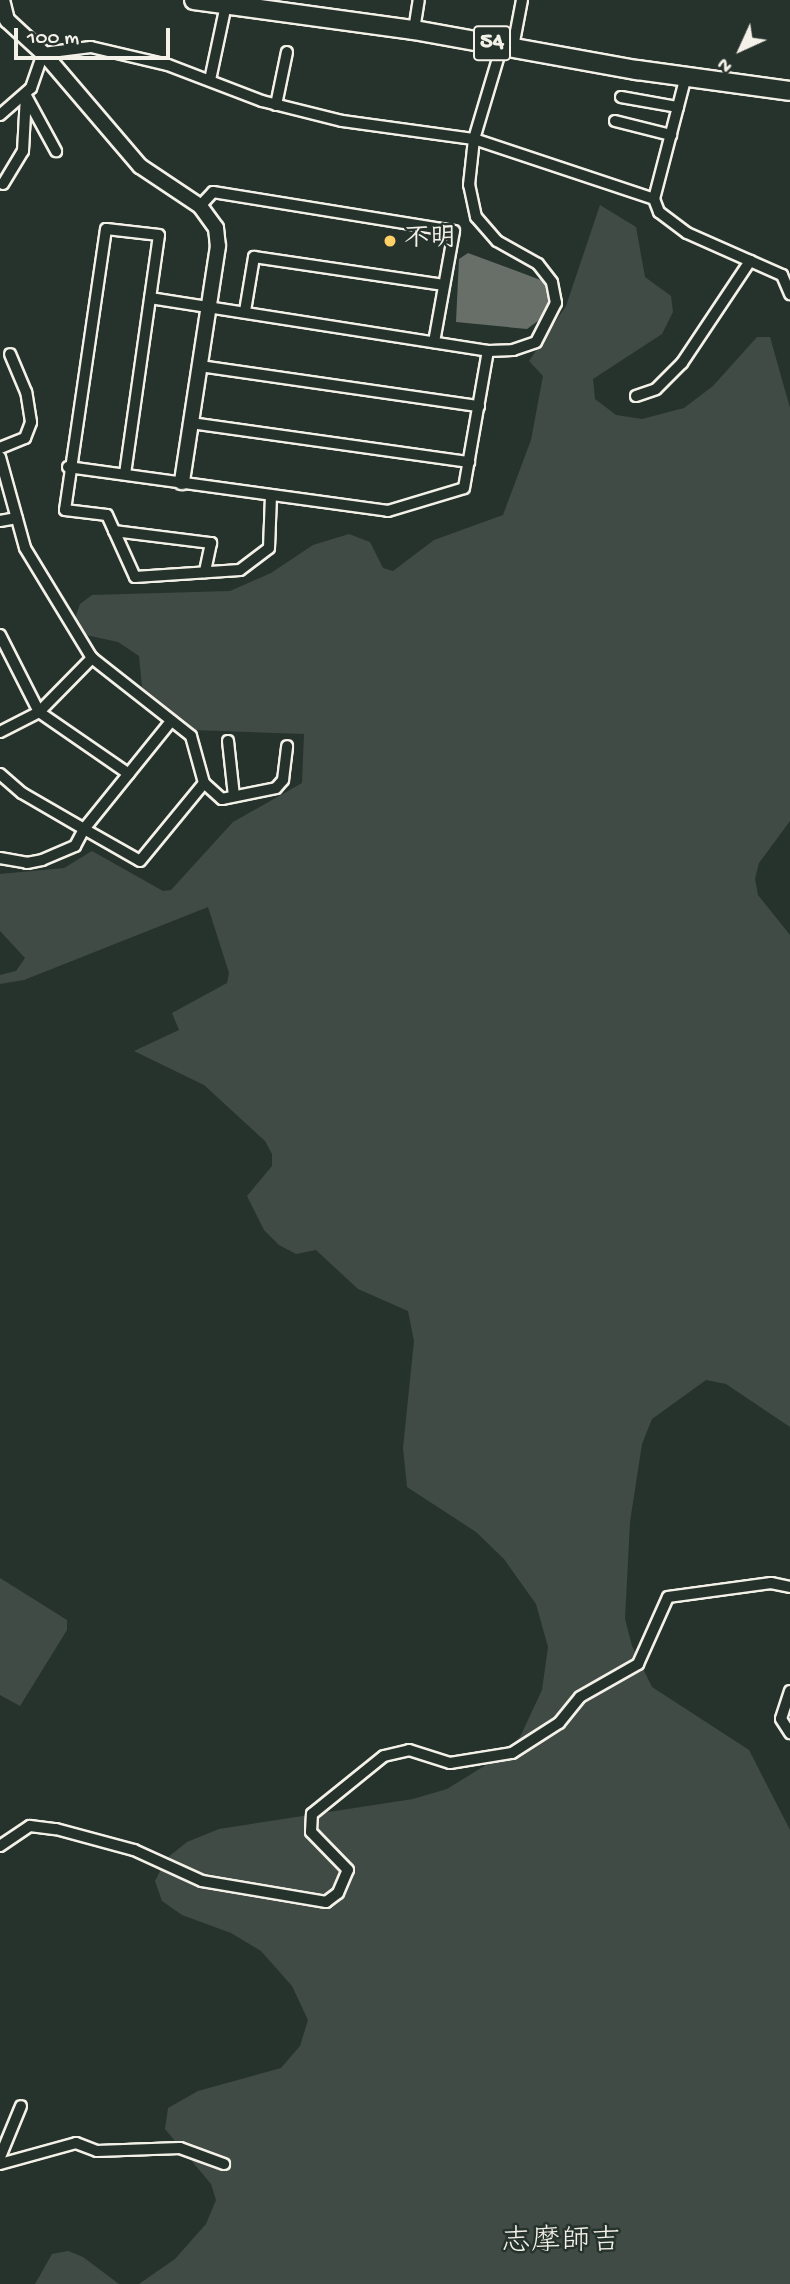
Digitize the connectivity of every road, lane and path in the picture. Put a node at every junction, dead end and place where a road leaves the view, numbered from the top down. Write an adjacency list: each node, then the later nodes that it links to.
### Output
1 (2, 0): 6 (street)
2 (194, 0): 5 (main road, 54)
3 (419, 0): 7 (street)
4 (522, 0): 8 (street)
5 (226, 5): 7 (main road, 54); 12 (street)
6 (3, 23): 9 (street)
7 (414, 30): 8 (main road, 54)
8 (508, 46): 11 (main road, 54); 21 (street)
9 (43, 52): 12 (street); 14 (street); 25 (street)
10 (287, 52): 16 (street)
11 (686, 76): 13 (main road, 54); 17 (street)
12 (210, 80): 16 (street)
13 (790, 91)
14 (26, 96): 18 (street); 22 (street); 23 (street)
15 (621, 97): 17 (street)
16 (276, 105): 21 (street)
17 (678, 107): 20 (street)
18 (0, 115)
19 (615, 121): 20 (street)
20 (671, 135): 24 (street)
21 (474, 139): 24 (street); 33 (street)
22 (55, 150)
23 (3, 184)
24 (654, 199): 26 (street)
25 (200, 206): 27 (street); 30 (street)
26 (750, 261): 28 (street); 36 (street)
27 (444, 285): 31 (street); 32 (street)
28 (790, 294)
29 (150, 298): 30 (street); 42 (street); 43 (street)
30 (209, 306): 31 (street); 35 (street)
31 (245, 311): 32 (street)
32 (434, 342): 33 (street)
33 (488, 351): 37 (street)
34 (10, 354): 39 (street)
35 (200, 366): 37 (street); 38 (street)
36 (636, 396)
37 (479, 406): 41 (street)
38 (191, 423): 41 (street); 44 (street)
39 (0, 448)
40 (0, 457): 46 (street)
41 (469, 462): 45 (street)
42 (68, 467): 43 (street); 48 (street)
43 (125, 474): 44 (street)
44 (182, 482): 45 (street)
45 (271, 495): 49 (street)
46 (17, 518): 47 (street); 51 (street)
47 (0, 521)
48 (114, 531): 49 (street); 49 (street)
49 (205, 572)
50 (0, 635): 52 (street)
51 (92, 658): 52 (street); 53 (street)
52 (39, 712): 54 (street); 57 (street)
53 (171, 721): 57 (street); 59 (street)
54 (0, 732)
55 (228, 741): 60 (street)
56 (287, 746): 60 (street)
57 (129, 774): 61 (street)
58 (1, 776): 61 (street)
59 (204, 783): 60 (street); 61 (street)
60 (234, 796)
61 (85, 829): 62 (street)
62 (0, 858)
63 (790, 1587): 66 (street)
64 (790, 1691): 65 (street)
65 (790, 1733)
66 (0, 1846)
67 (21, 2106): 68 (street)
68 (0, 2157)
69 (0, 2164): 70 (street)
70 (224, 2164)

